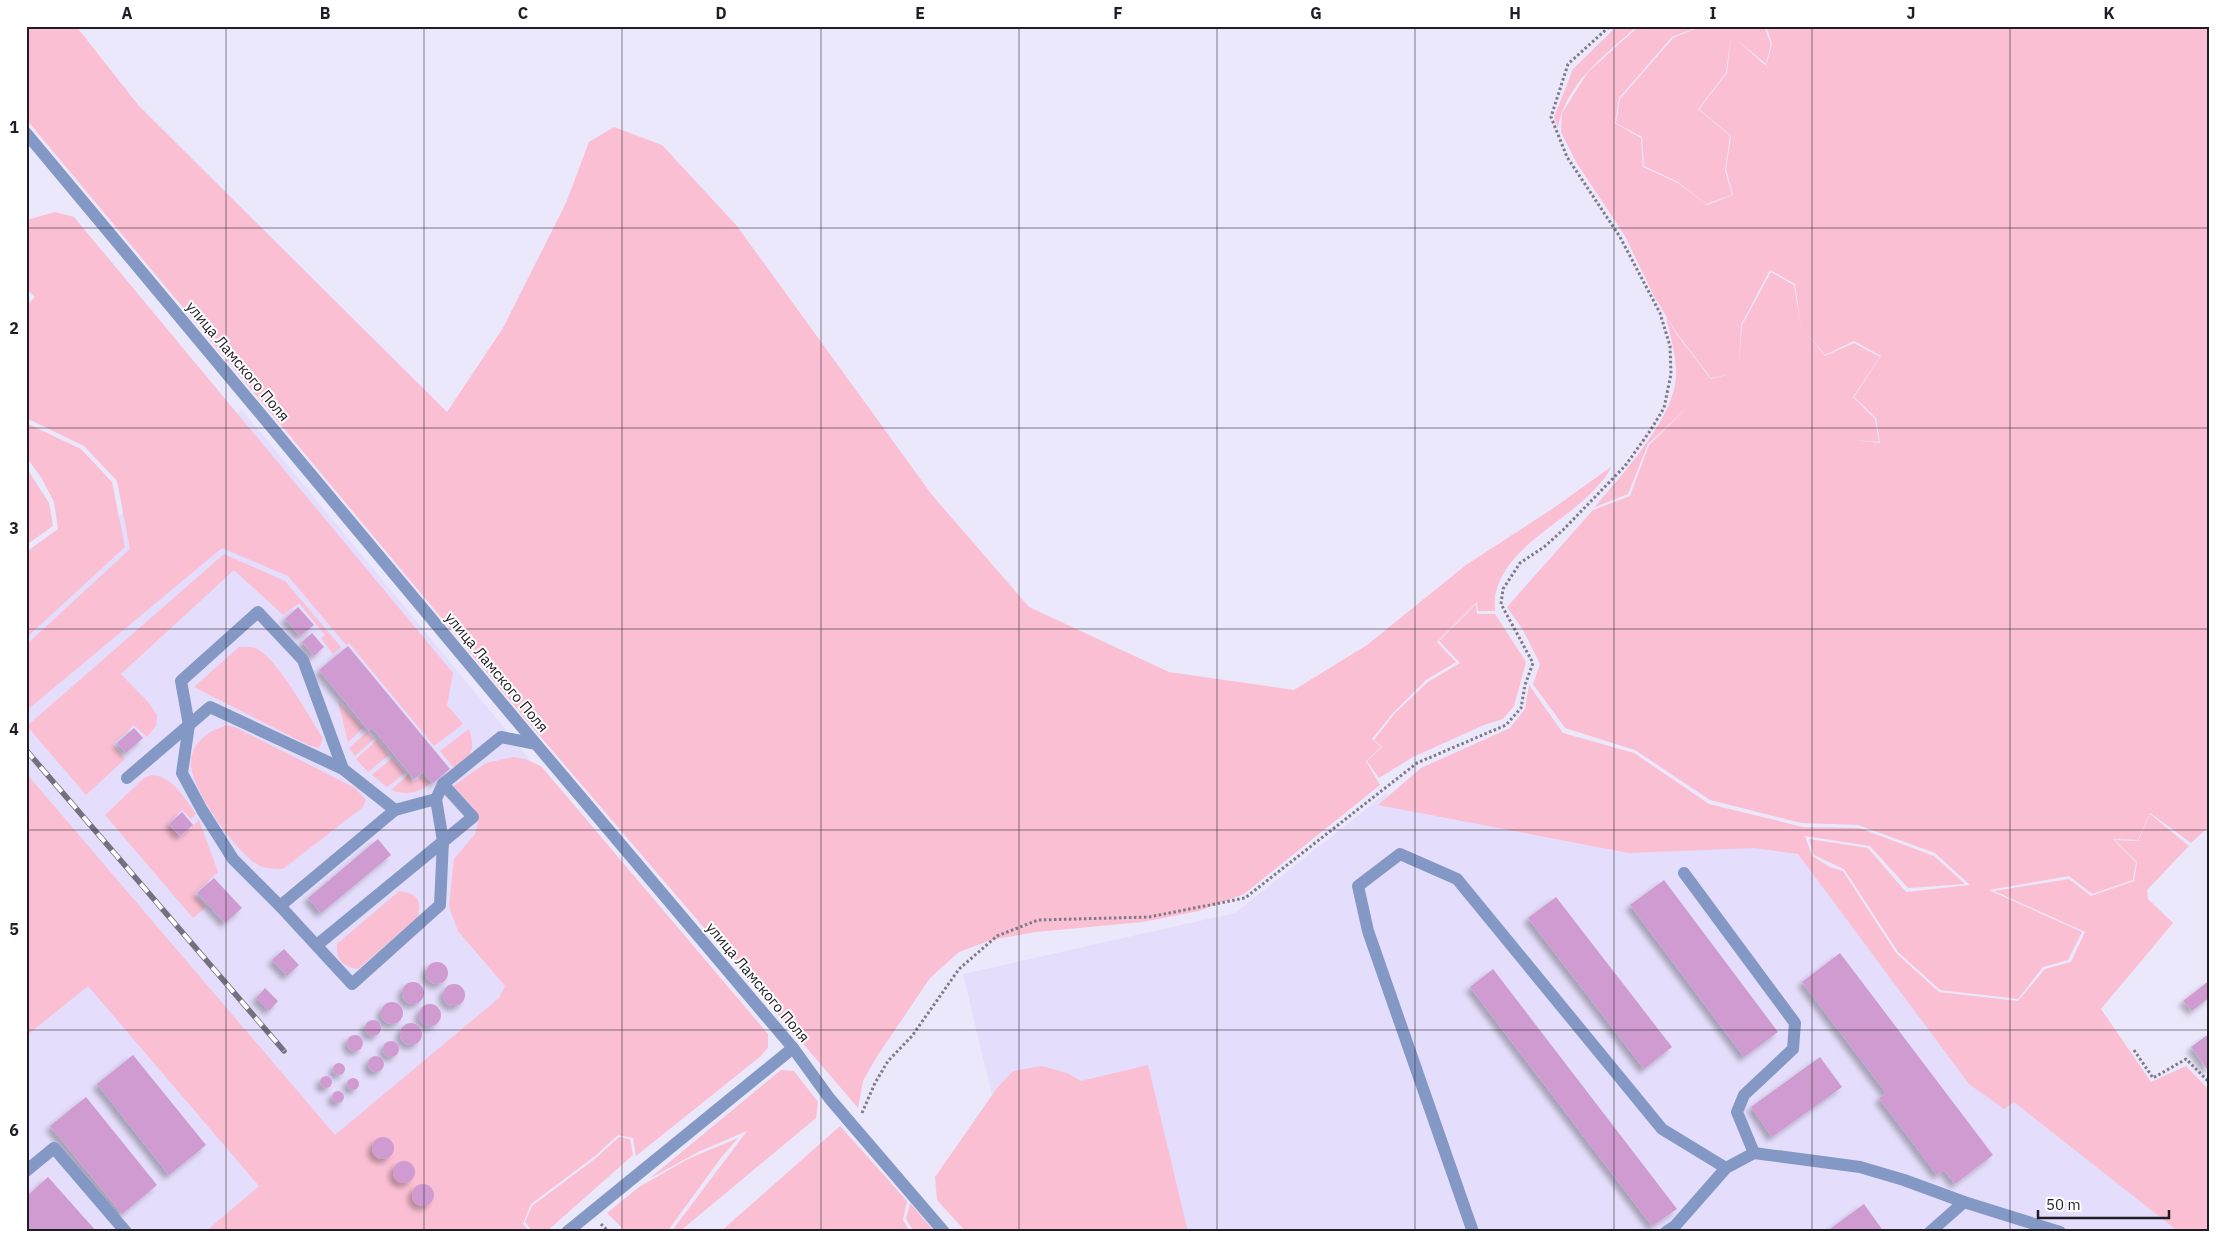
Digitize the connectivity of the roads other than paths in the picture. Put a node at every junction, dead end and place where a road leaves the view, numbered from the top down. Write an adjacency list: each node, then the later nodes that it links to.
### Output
1 (26, 133): 2 (street, улица Ламского Поля)
2 (31, 148): 4 (street, улица Ламского Поля)
3 (189, 725): 5 (street); 5 (street); 6 (street); 12 (street)
4 (536, 744): 7 (street); 14 (street, улица Ламского Поля)
5 (343, 769): 9 (street)
6 (127, 778)
7 (443, 784): 8 (street); 10 (street)
8 (436, 799): 9 (street); 10 (street)
9 (395, 810): 12 (street)
10 (443, 841): 13 (street); 13 (street)
11 (1684, 873): 15 (street)
12 (280, 906): 13 (street)
13 (317, 945)
14 (793, 1048): 20 (street); 21 (street, улица Ламского Поля)
15 (1754, 1153): 16 (street); 18 (street)
16 (1726, 1168): 22 (street); 23 (street)
17 (26, 1171): 19 (street)
18 (1964, 1202): 24 (street); 25 (street)
19 (126, 1232)
20 (567, 1232)
21 (944, 1232)
22 (1473, 1232)
23 (1666, 1232)
24 (1930, 1232)
25 (2060, 1232)

